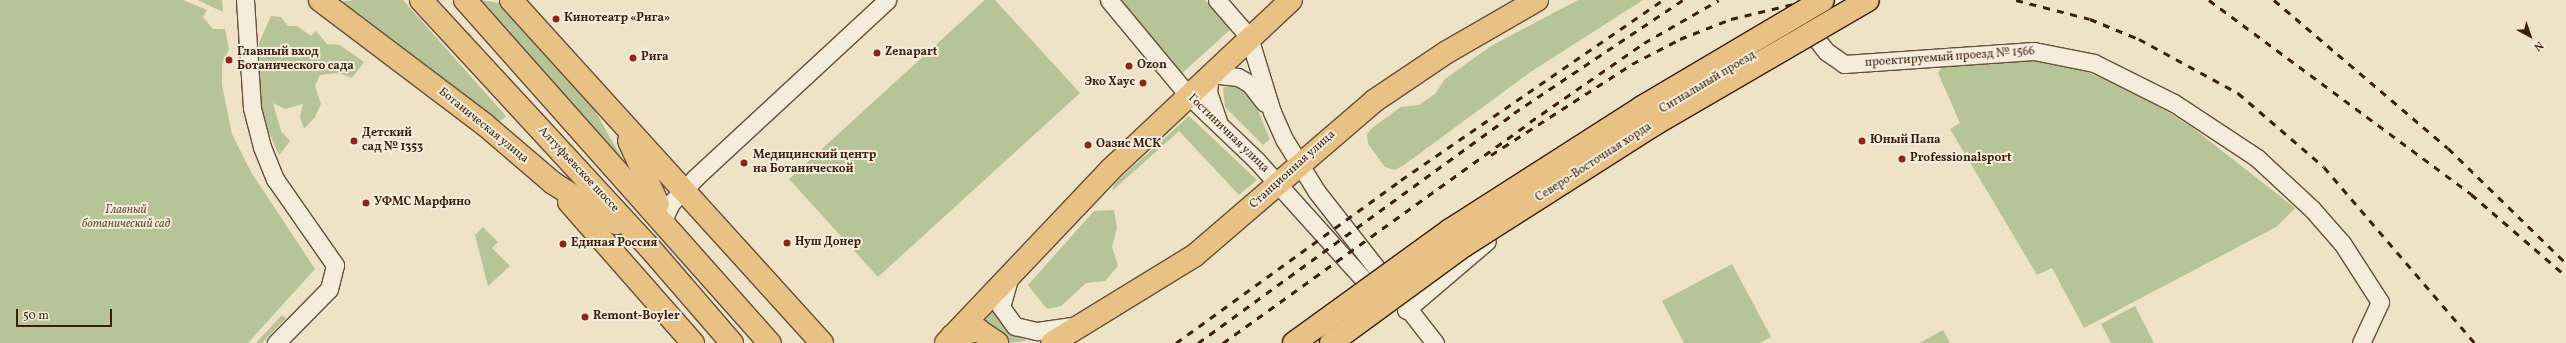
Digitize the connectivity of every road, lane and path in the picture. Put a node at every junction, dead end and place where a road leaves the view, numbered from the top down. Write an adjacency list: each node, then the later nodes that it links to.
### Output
1 (245, 0): 35 (street)
2 (320, 0): 23 (main road, Ботаническая улица)
3 (421, 0): 21 (main road, Алтуфьевское шоссе)
4 (464, 0): 28 (main road)
5 (511, 0): 18 (main road)
6 (887, 0): 25 (street)
7 (1109, 0): 17 (street, Гостиничная улица)
8 (1217, 0): 15 (street, Гостиничная улица)
9 (1291, 0): 15 (main road)
10 (1537, 0): 22 (main road, Станционная улица)
11 (1824, 0): 42 (main road, Северо-Восточная хорда, bridge)
12 (1847, 0): 14 (street, Сигнальный проезд)
13 (1868, 0): 43 (main road, Северо-Восточная хорда, bridge)
14 (1804, 23): 32 (street, Сигнальный проезд); 45 (street, проектируемый проезд № 1566)
15 (1250, 38): 16 (main road); 19 (street, Гостиничная улица)
16 (1210, 74): 17 (main road); 19 (street); 20 (street)
17 (1187, 94): 20 (street, Гостиничная улица); 31 (main road)
18 (609, 107): 25 (main road); 27 (main road)
19 (1272, 112): 22 (street, Гостиничная улица)
20 (1219, 124): 24 (street, Гостиничная улица)
21 (561, 153): 26 (main road); 29 (main road, Алтуфьевское шоссе)
22 (1299, 164): 24 (main road, Станционная улица); 32 (street, Гостиничная улица)
23 (553, 183): 26 (main road, Ботаническая улица); 30 (main road)
24 (1277, 184): 32 (street, Гостиничная улица); 33 (main road, Станционная улица)
25 (682, 191): 27 (street); 39 (main road)
26 (593, 209): 29 (main road, Ботаническая улица); 30 (main road)
27 (665, 216): 28 (main road)
28 (679, 237): 38 (main road)
29 (650, 247): 37 (main road, Алтуфьевское шоссе)
30 (611, 251): 36 (main road)
31 (1017, 266): 33 (street); 34 (main road)
32 (1406, 310): 44 (street, Гостиничная улица)
33 (1082, 324): 41 (main road, Станционная улица)
34 (949, 339): 40 (main road)
35 (276, 343)
36 (693, 343)
37 (732, 343)
38 (770, 343)
39 (822, 343)
40 (998, 343)
41 (1052, 343)
42 (1294, 343)
43 (1331, 343)
44 (1435, 343)
45 (2361, 343)

